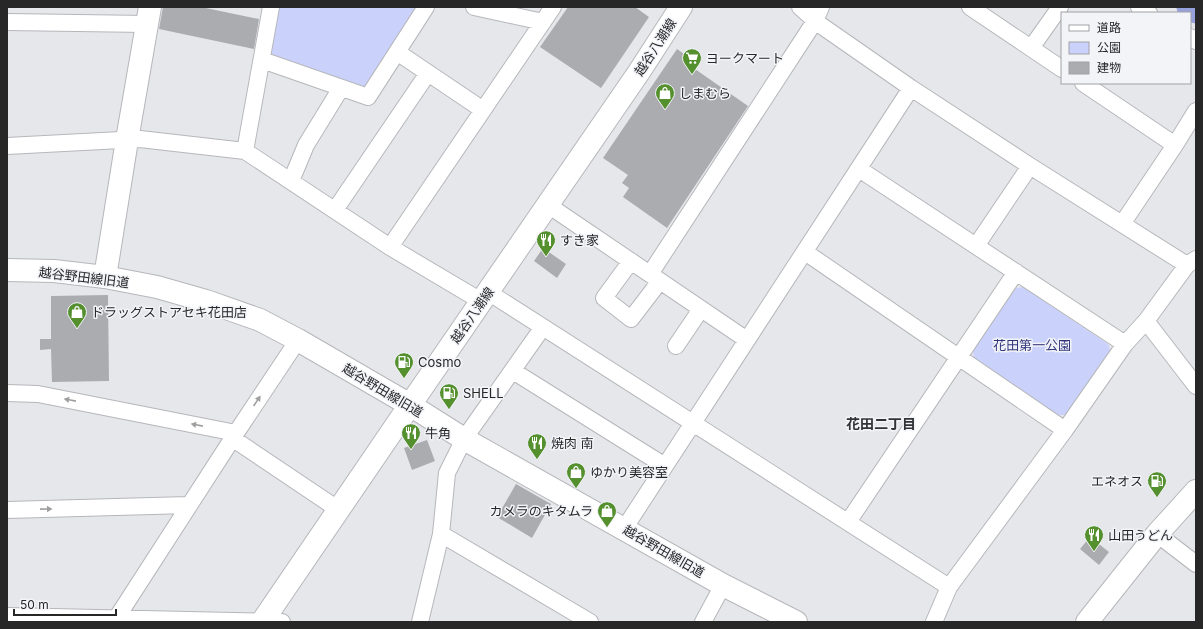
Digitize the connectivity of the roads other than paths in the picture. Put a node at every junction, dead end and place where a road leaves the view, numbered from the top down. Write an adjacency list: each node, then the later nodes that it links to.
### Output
1 (272, 7): 15 (street)
2 (426, 7): 14 (street)
3 (474, 7): 12 (street)
4 (553, 7): 12 (street)
5 (681, 7): 30 (street, 越谷八潮線)
6 (800, 7): 9 (street)
7 (970, 7): 13 (street)
8 (1060, 7): 13 (street)
9 (818, 14): 20 (street); 41 (street)
10 (149, 16): 11 (street); 23 (street)
11 (7, 22)
12 (542, 22): 21 (street)
13 (1031, 48): 16 (street)
14 (398, 52): 17 (street); 19 (street)
15 (262, 60): 19 (street); 26 (street)
16 (1061, 68)
17 (428, 73): 21 (street); 31 (street)
18 (1084, 84): 24 (street)
19 (341, 88): 29 (street)
20 (912, 88): 27 (street); 28 (street)
21 (483, 110): 34 (street)
22 (1196, 111): 24 (street)
23 (127, 140): 25 (street); 26 (street); 40 (street)
24 (1176, 145): 32 (street)
25 (7, 146)
26 (245, 151): 29 (street)
27 (1030, 166): 32 (street); 33 (street)
28 (859, 169): 33 (street); 35 (street)
29 (291, 181): 31 (street)
30 (548, 205): 36 (street); 42 (street, 越谷八潮線)
31 (334, 210): 34 (street)
32 (1122, 224): 37 (street)
33 (976, 246): 39 (street)
34 (390, 247): 42 (street)
35 (805, 252): 47 (street); 50 (street)
36 (631, 261): 41 (street); 41 (street)
37 (1192, 262): 44 (street)
38 (7, 270): 40 (street, 越谷野田線旧道)
39 (1016, 272): 48 (street); 50 (street)
40 (105, 277): 46 (street, 越谷野田線旧道)
41 (655, 278): 43 (street)
42 (484, 296): 45 (street); 54 (street, 越谷八潮線)
43 (701, 309): 47 (street); 49 (street)
44 (1146, 321): 48 (street); 52 (street)
45 (543, 327): 51 (street); 55 (street)
46 (298, 340): 54 (street, 越谷野田線旧道); 57 (street, one-way to 46)
47 (747, 340): 55 (street)
48 (1125, 344): 56 (street)
49 (676, 346)
50 (958, 357): 56 (street); 64 (street)
51 (513, 371): 58 (street); 59 (street)
52 (1196, 386)
53 (7, 394): 57 (street, one-way to 53)
54 (410, 405): 58 (street, 越谷野田線旧道); 63 (street, 越谷八潮線)
55 (693, 423): 59 (street); 64 (street)
56 (1065, 430): 70 (street)
57 (234, 435): 61 (street); 63 (street)
58 (464, 439): 65 (street, 越谷野田線旧道); 66 (street)
59 (665, 466): 65 (street)
60 (1196, 491): 67 (street)
61 (189, 505): 62 (street, one-way to 61); 72 (street)
62 (7, 510)
63 (339, 510): 73 (street, 越谷八潮線)
64 (848, 522): 70 (street)
65 (624, 529): 69 (street, 越谷野田線旧道)
66 (442, 534): 75 (street); 76 (street)
67 (1157, 534): 68 (street); 80 (street)
68 (1196, 564)
69 (723, 585): 77 (street); 78 (street, 越谷野田線旧道)
70 (949, 586): 79 (street)
71 (7, 616): 72 (street)
72 (115, 620): 73 (street)
73 (263, 622): 74 (street)
74 (282, 622)
75 (420, 622)
76 (590, 622)
77 (703, 622)
78 (796, 622)
79 (934, 622)
80 (1087, 622)

